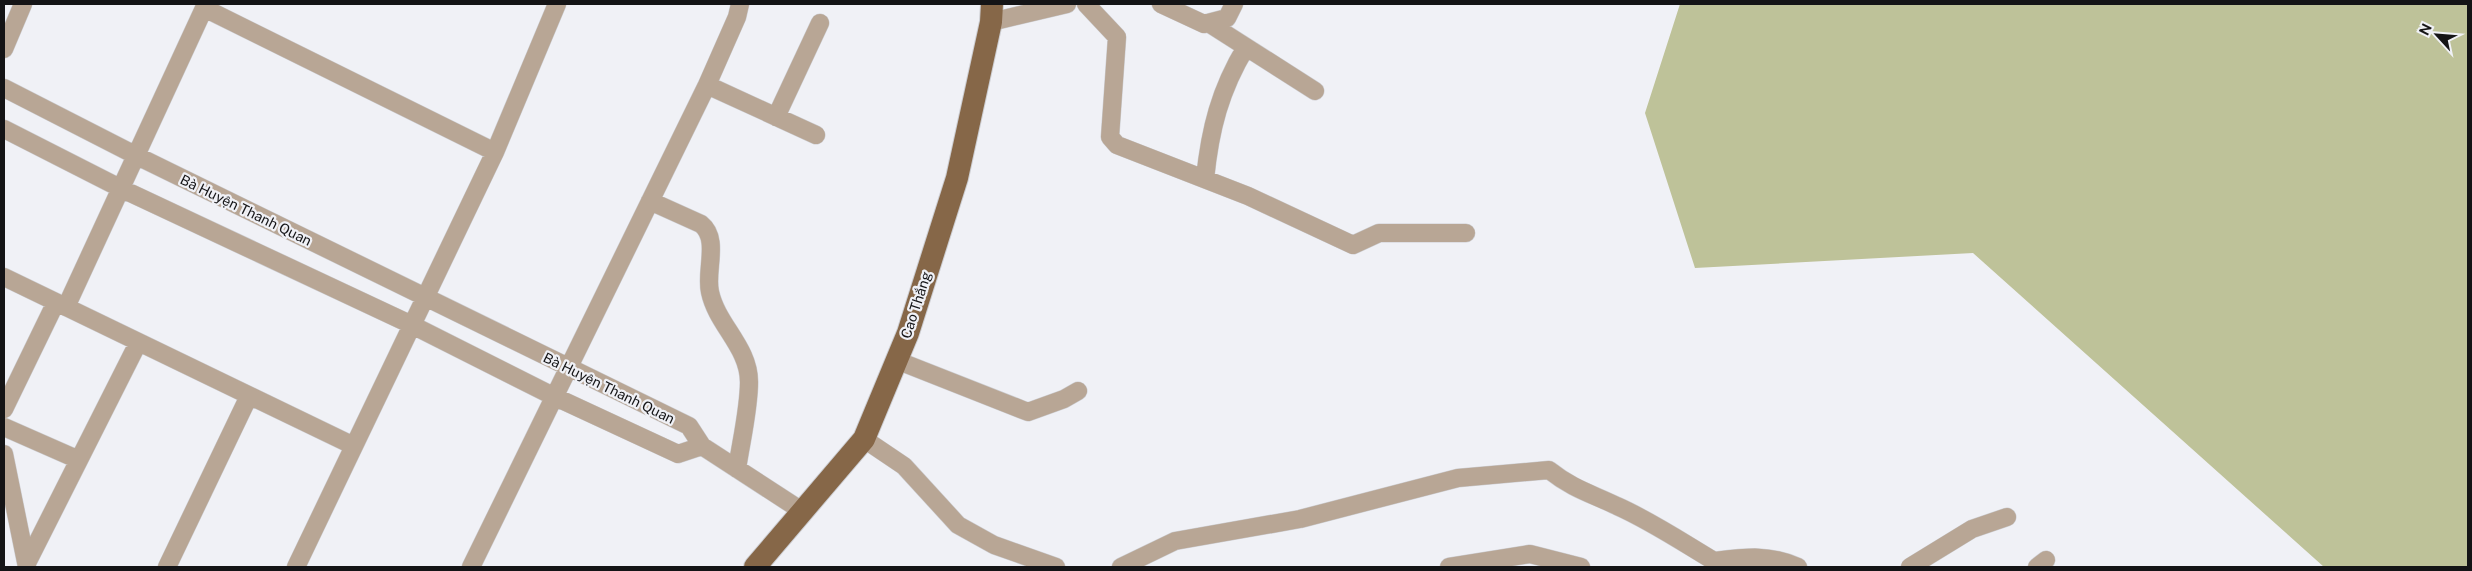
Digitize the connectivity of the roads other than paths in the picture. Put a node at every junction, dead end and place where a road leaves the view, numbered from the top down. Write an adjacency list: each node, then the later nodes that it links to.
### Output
1 (23, 4): 13 (street)
2 (557, 4): 20 (street)
3 (740, 4): 14 (street)
4 (1068, 4): 9 (street)
5 (1086, 4): 22 (street)
6 (1161, 4): 11 (street)
7 (1234, 4): 11 (street)
8 (205, 6): 20 (street); 21 (street)
9 (991, 13): 31 (main road, Cao Thắng)
10 (820, 23): 17 (street)
11 (1210, 24): 12 (street)
12 (1246, 47): 16 (street); 22 (street)
13 (4, 48)
14 (706, 85): 17 (street); 24 (street)
15 (4, 88): 21 (street, Bà Huyện Thanh Quan)
16 (1315, 91)
17 (776, 117): 19 (street)
18 (4, 129): 23 (street)
19 (816, 135)
20 (495, 152): 27 (street)
21 (137, 156): 23 (street); 27 (street, Bà Huyện Thanh Quan)
22 (1205, 179): 25 (street)
23 (122, 189): 28 (street); 29 (street)
24 (650, 201): 32 (street); 43 (street)
25 (1466, 233)
26 (4, 277): 28 (street)
27 (425, 298): 29 (street); 32 (street, Bà Huyện Thanh Quan)
28 (61, 305): 30 (street); 36 (street)
29 (412, 325): 35 (street); 39 (street)
30 (138, 343): 34 (street); 42 (street)
31 (896, 360): 33 (street); 38 (main road, Cao Thắng)
32 (568, 368): 35 (street); 40 (street, Bà Huyện Thanh Quan)
33 (1078, 391)
34 (249, 396): 39 (street); 48 (street)
35 (553, 396): 40 (street); 50 (street)
36 (4, 409)
37 (4, 427): 42 (street)
38 (864, 439): 44 (main road, Cao Thắng); 52 (street)
39 (354, 446): 49 (street)
40 (702, 446): 43 (street)
41 (4, 454): 47 (street)
42 (79, 460): 47 (street)
43 (737, 469): 44 (street)
44 (802, 511): 51 (main road, Cao Thắng)
45 (2007, 517): 57 (street)
46 (1718, 564): 53 (street); 56 (street)
47 (27, 565)
48 (167, 567)
49 (296, 567)
50 (471, 567)
51 (755, 567)
52 (1056, 567)
53 (1121, 567)
54 (1449, 567): 55 (street)
55 (1581, 567)
56 (1798, 567)
57 (1910, 567)

